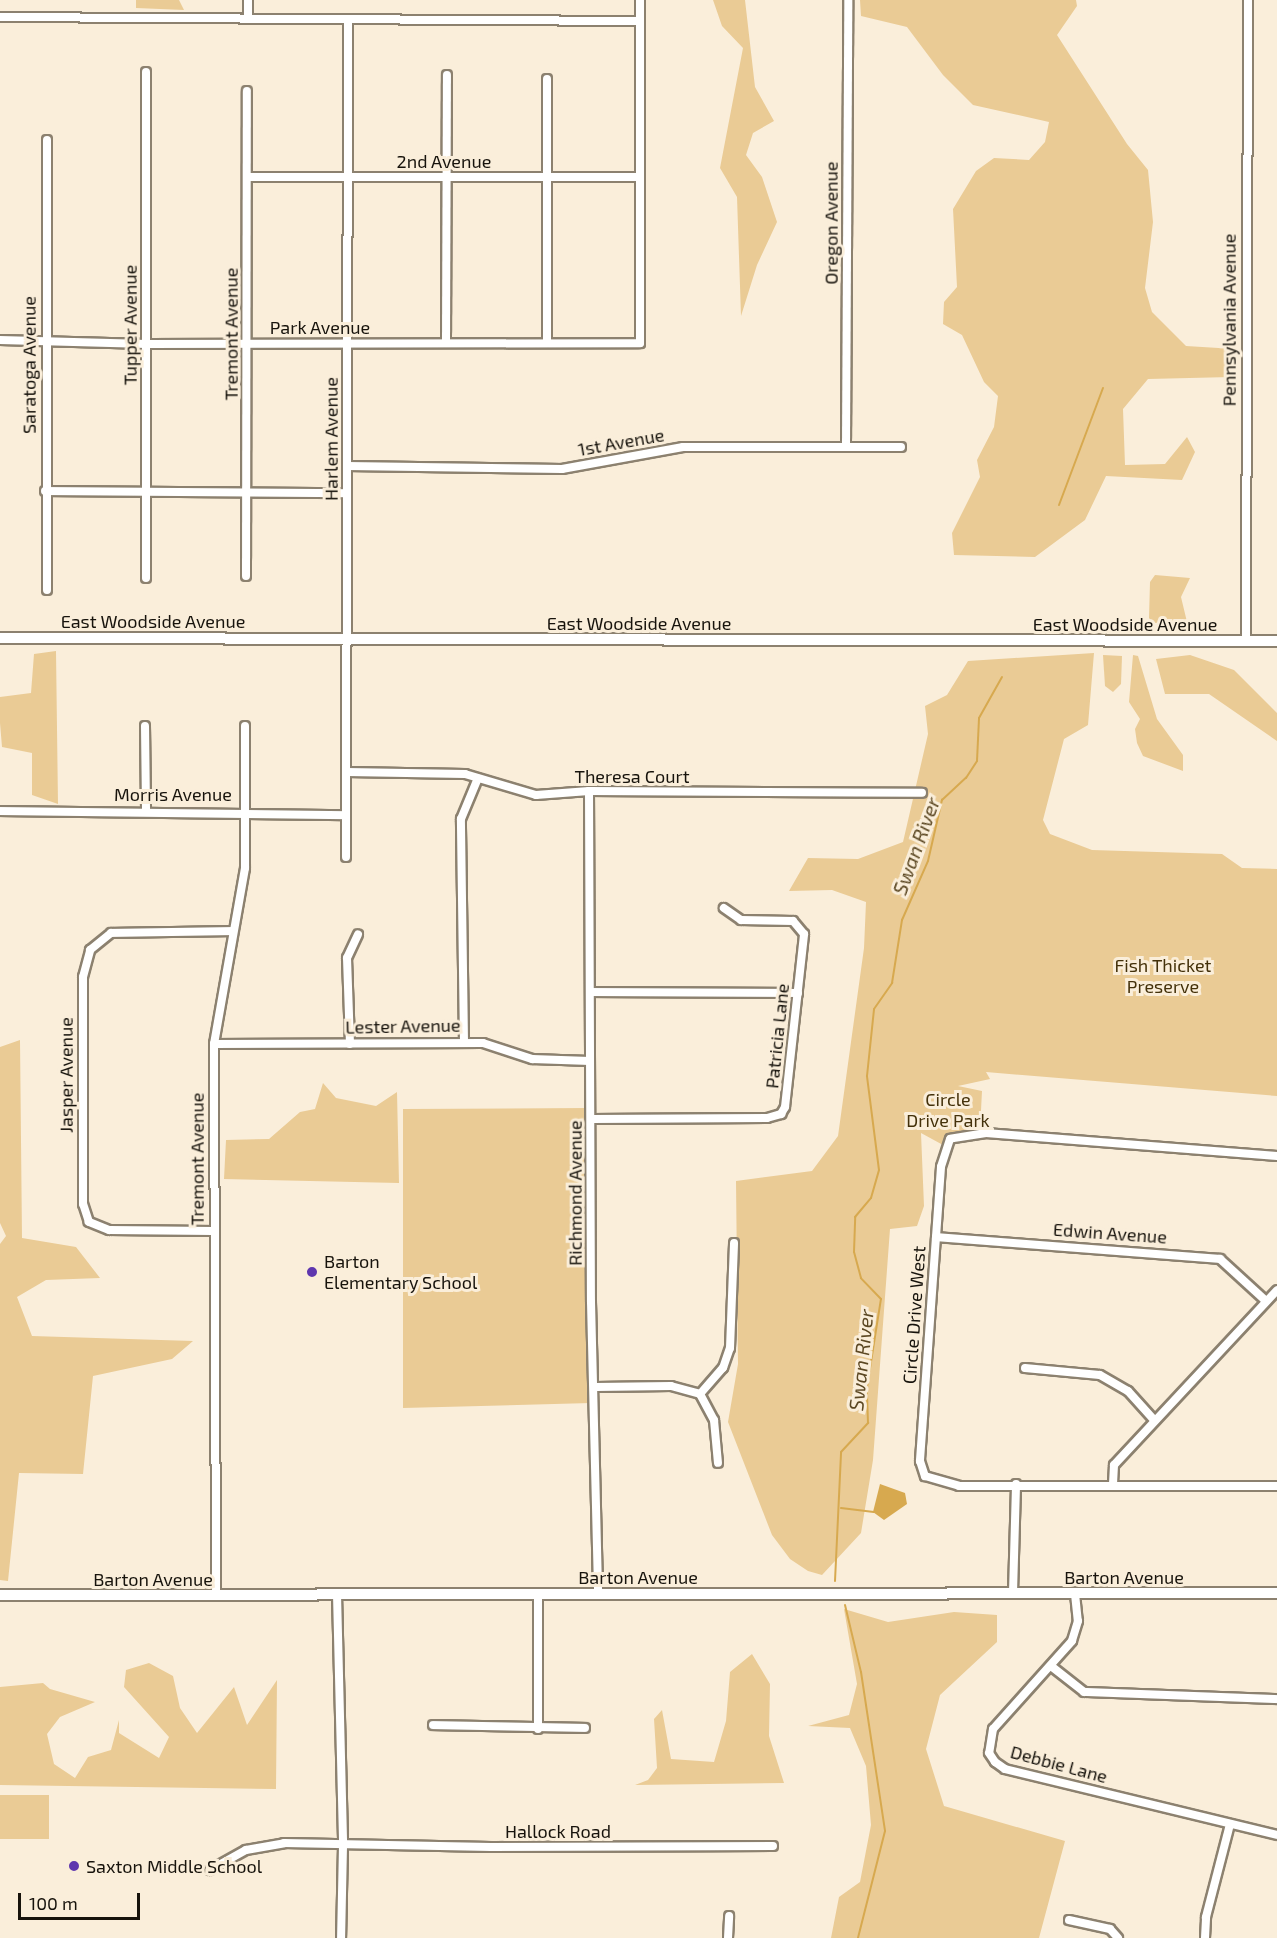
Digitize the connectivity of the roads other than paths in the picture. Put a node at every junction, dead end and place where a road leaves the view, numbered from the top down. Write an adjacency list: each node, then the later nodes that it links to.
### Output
1 (248, 0): 6 (street)
2 (640, 0): 8 (street)
3 (848, 0): 26 (street, Oregon Avenue)
4 (1248, 0): 38 (street, Pennsylvania Avenue)
5 (0, 16): 6 (street)
6 (248, 19): 7 (street)
7 (348, 21): 8 (street); 15 (street, Harlem Avenue)
8 (640, 21): 16 (street)
9 (146, 72): 23 (street, Tupper Avenue)
10 (447, 75): 17 (street)
11 (547, 79): 18 (street)
12 (247, 91): 14 (street, Tremont Avenue)
13 (47, 140): 19 (street, Saratoga Avenue)
14 (248, 177): 15 (street, 2nd Avenue); 24 (street, Tremont Avenue)
15 (348, 177): 17 (street, 2nd Avenue); 25 (street, Harlem Avenue)
16 (640, 177): 18 (street, 2nd Avenue); 21 (street, Park Avenue)
17 (446, 178): 18 (street, 2nd Avenue); 22 (street)
18 (546, 178): 21 (street)
19 (46, 339): 20 (street, Park Avenue); 23 (street, Park Avenue); 29 (street, Saratoga Avenue)
20 (0, 340)
21 (547, 342): 22 (street, Park Avenue)
22 (446, 343): 25 (street, Park Avenue)
23 (147, 344): 24 (street, Park Avenue); 31 (street, Tupper Avenue)
24 (248, 344): 25 (street, Park Avenue); 30 (street, Tremont Avenue)
25 (347, 344): 28 (street, Harlem Avenue)
26 (846, 446): 27 (street, 1st Avenue); 28 (street, 1st Avenue)
27 (901, 447)
28 (347, 466): 32 (street, Harlem Avenue)
29 (45, 491): 31 (street); 35 (street, Saratoga Avenue)
30 (246, 491): 31 (street); 32 (street); 33 (street, Tremont Avenue)
31 (145, 493): 34 (street, Tupper Avenue)
32 (347, 493): 37 (street, Harlem Avenue)
33 (246, 576)
34 (146, 578)
35 (47, 590)
36 (0, 638): 37 (street, East Woodside Avenue)
37 (346, 638): 38 (street, East Woodside Avenue); 42 (street, Harlem Avenue)
38 (1246, 641): 39 (street, East Woodside Avenue)
39 (1277, 641)
40 (145, 726): 47 (street)
41 (244, 726): 48 (street, Tremont Avenue)
42 (346, 772): 43 (street, Theresa Court); 49 (street, Harlem Avenue)
43 (478, 778): 44 (street, Theresa Court); 56 (street)
44 (589, 791): 45 (street, Theresa Court); 54 (street, Richmond Avenue)
45 (922, 793)
46 (0, 811): 47 (street, Morris Avenue)
47 (146, 811): 48 (street, Morris Avenue)
48 (246, 811): 49 (street, Morris Avenue); 52 (street, Tremont Avenue)
49 (346, 814): 50 (street, Harlem Avenue)
50 (346, 857)
51 (724, 908): 55 (street, Patricia Lane)
52 (232, 931): 57 (street, Tremont Avenue); 62 (street, Jasper Avenue)
53 (358, 934): 58 (street)
54 (591, 992): 55 (street); 59 (street, Richmond Avenue)
55 (798, 993): 60 (street, Patricia Lane)
56 (464, 1042): 58 (street, Lester Avenue); 59 (street, Lester Avenue)
57 (214, 1044): 58 (street, Lester Avenue); 62 (street, Tremont Avenue)
58 (350, 1044)
59 (590, 1061): 60 (street, Richmond Avenue)
60 (592, 1119): 68 (street, Richmond Avenue)
61 (1277, 1156): 63 (street, Circle Drive West)
62 (213, 1231): 82 (street, Tremont Avenue)
63 (936, 1237): 66 (street, Edwin Avenue); 72 (street, Circle Drive West)
64 (734, 1243): 69 (street)
65 (1277, 1290): 66 (street)
66 (1266, 1301): 70 (street)
67 (1025, 1368): 70 (street)
68 (596, 1387): 69 (street); 79 (street, Richmond Avenue)
69 (700, 1394): 71 (street)
70 (1154, 1420): 73 (street)
71 (718, 1463)
72 (1016, 1484): 73 (street); 75 (street)
73 (1113, 1484): 74 (street)
74 (1277, 1486)
75 (1013, 1593): 79 (street, Barton Avenue); 80 (street, Barton Avenue)
76 (1277, 1593): 80 (street, Barton Avenue)
77 (337, 1594): 78 (street, Barton Avenue); 82 (street, Barton Avenue); 90 (street)
78 (538, 1594): 79 (street, Barton Avenue); 87 (street)
79 (598, 1594)
80 (1075, 1594): 83 (street, Debbie Lane)
81 (0, 1595): 82 (street, Barton Avenue)
82 (216, 1596)
83 (1051, 1666): 84 (street); 88 (street, Debbie Lane)
84 (1277, 1699)
85 (433, 1725): 87 (street)
86 (585, 1728): 87 (street)
87 (538, 1729)
88 (1230, 1824): 89 (street, Debbie Lane); 98 (street)
89 (1277, 1835)
90 (343, 1846): 91 (street, Hallock Road); 92 (street, Hallock Road); 95 (street)
91 (773, 1846)
92 (210, 1869)
93 (729, 1916): 96 (street)
94 (1069, 1920): 97 (street)
95 (341, 1938)
96 (728, 1938)
97 (1118, 1938)
98 (1205, 1938)

